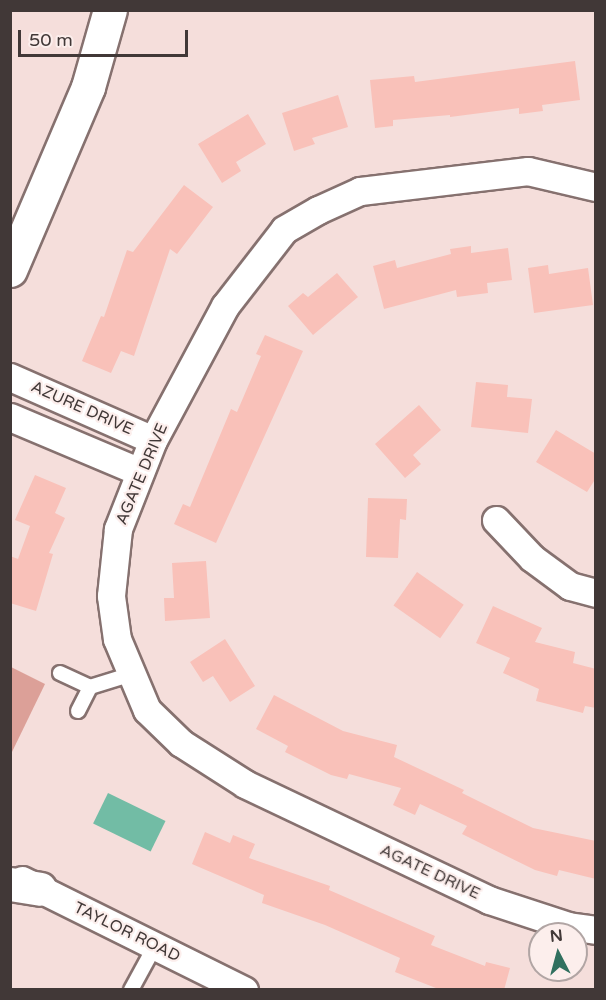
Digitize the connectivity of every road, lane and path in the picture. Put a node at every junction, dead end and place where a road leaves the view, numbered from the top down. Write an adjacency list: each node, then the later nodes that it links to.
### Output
1 (110, 10): 3 (main road)
2 (596, 187): 6 (street, AGATE DRIVE)
3 (10, 270)
4 (10, 377): 6 (street, AZURE DRIVE)
5 (10, 417): 7 (street)
6 (153, 440): 7 (street, AGATE DRIVE)
7 (140, 472): 11 (street, AGATE DRIVE)
8 (496, 520): 9 (street)
9 (596, 593)
10 (60, 673): 12 (lane)
11 (132, 674): 12 (lane); 16 (street, AGATE DRIVE)
12 (90, 687): 13 (lane)
13 (78, 711)
14 (10, 874): 15 (street, TAYLOR ROAD)
15 (25, 886): 17 (street, TAYLOR ROAD)
16 (596, 930)
17 (155, 946): 18 (lane); 19 (street, TAYLOR ROAD)
18 (131, 990)
19 (244, 990)

